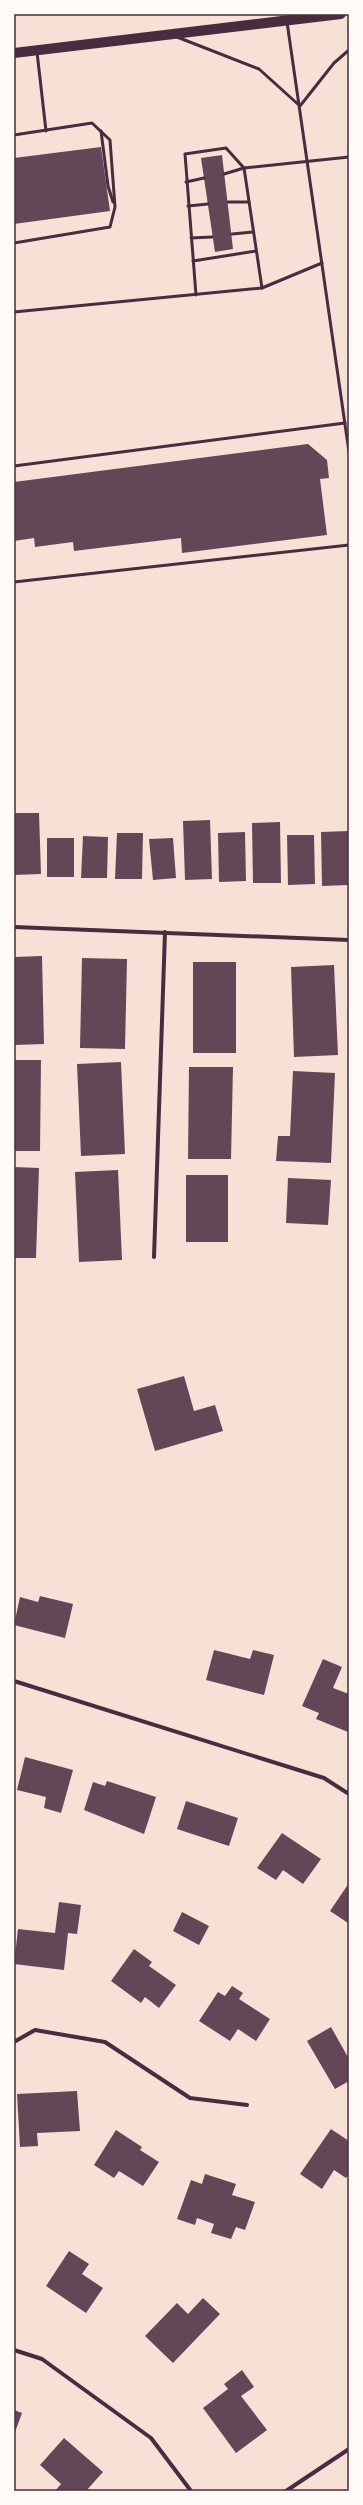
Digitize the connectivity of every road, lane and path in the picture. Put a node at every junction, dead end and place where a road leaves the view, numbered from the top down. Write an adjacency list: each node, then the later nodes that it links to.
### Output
1 (341, 14): 2 (main road)
2 (305, 16): 3 (main road)
3 (287, 20): 4 (main road); 8 (lane)
4 (169, 34): 5 (main road); 8 (lane)
5 (37, 50): 7 (main road); 9 (lane)
6 (349, 50): 8 (lane)
7 (14, 53)
8 (300, 106): 13 (lane)
9 (46, 131): 10 (lane); 11 (lane)
10 (101, 131): 22 (lane); 22 (lane)
11 (14, 135)
12 (349, 157): 13 (lane)
13 (308, 162): 14 (lane); 30 (lane)
14 (244, 168): 15 (lane); 17 (lane); 19 (lane)
15 (224, 174)
16 (204, 178): 17 (lane)
17 (186, 182): 21 (lane)
18 (228, 202): 19 (lane)
19 (249, 202): 23 (lane)
20 (208, 204): 21 (lane)
21 (188, 206): 26 (lane)
22 (115, 207): 27 (lane)
23 (253, 232): 24 (lane); 28 (lane)
24 (232, 234)
25 (212, 237): 26 (lane)
26 (191, 238): 29 (lane)
27 (14, 243)
28 (256, 251): 29 (lane); 31 (lane)
29 (193, 261): 32 (lane)
30 (322, 263): 31 (lane); 34 (lane)
31 (262, 288): 32 (lane)
32 (196, 295): 33 (lane)
33 (14, 312)
34 (346, 423): 35 (lane); 36 (lane)
35 (349, 452)
36 (14, 466)
37 (349, 545): 38 (lane)
38 (14, 582)
39 (14, 927): 40 (street)
40 (165, 932): 41 (street); 42 (street)
41 (349, 940)
42 (154, 1257)
43 (14, 1681): 44 (street)
44 (349, 1794)
45 (14, 2042): 46 (street)
46 (247, 2105)
47 (14, 2350): 49 (street)
48 (349, 2449): 50 (street)
49 (191, 2491)
50 (286, 2491)

